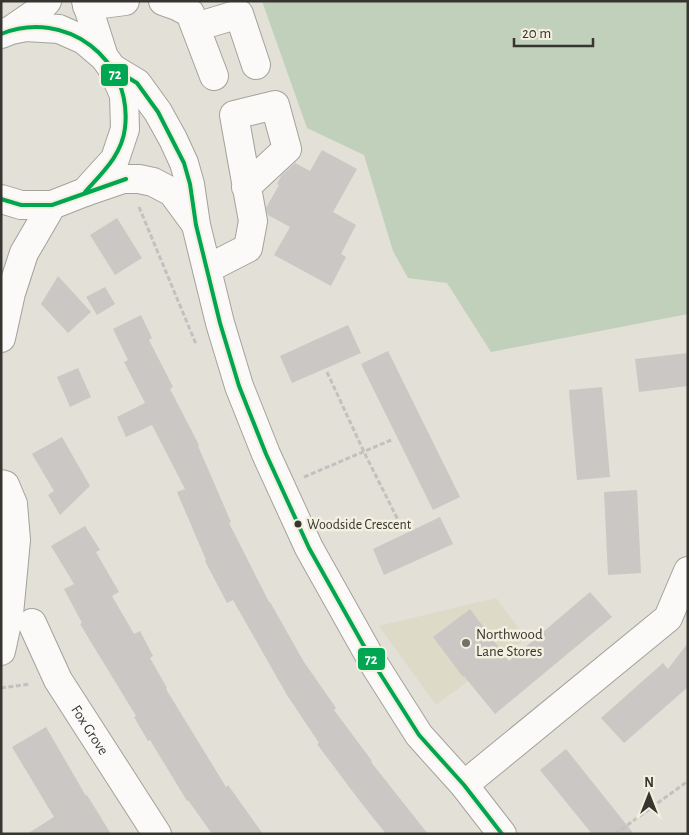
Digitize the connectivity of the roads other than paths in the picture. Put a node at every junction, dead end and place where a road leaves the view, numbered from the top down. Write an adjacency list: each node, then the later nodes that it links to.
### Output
1 (47, 1): 6 (street)
2 (125, 1): 4 (street)
3 (163, 1): 5 (street)
4 (86, 3): 7 (street)
5 (196, 28): 8 (street); 9 (street)
6 (6, 32): 7 (street)
7 (108, 63): 11 (street); 14 (street)
8 (256, 65)
9 (214, 76)
10 (246, 187): 15 (street)
11 (85, 192): 13 (street); 14 (street)
12 (1, 199): 13 (street)
13 (52, 205): 16 (street)
14 (196, 225): 15 (street)
15 (207, 269): 21 (street)
16 (1, 338)
17 (1, 484): 20 (street)
18 (688, 571): 21 (street)
19 (32, 623): 22 (street, Fox Grove)
20 (1, 651)
21 (464, 785): 23 (street)
22 (157, 834)
23 (502, 834)

